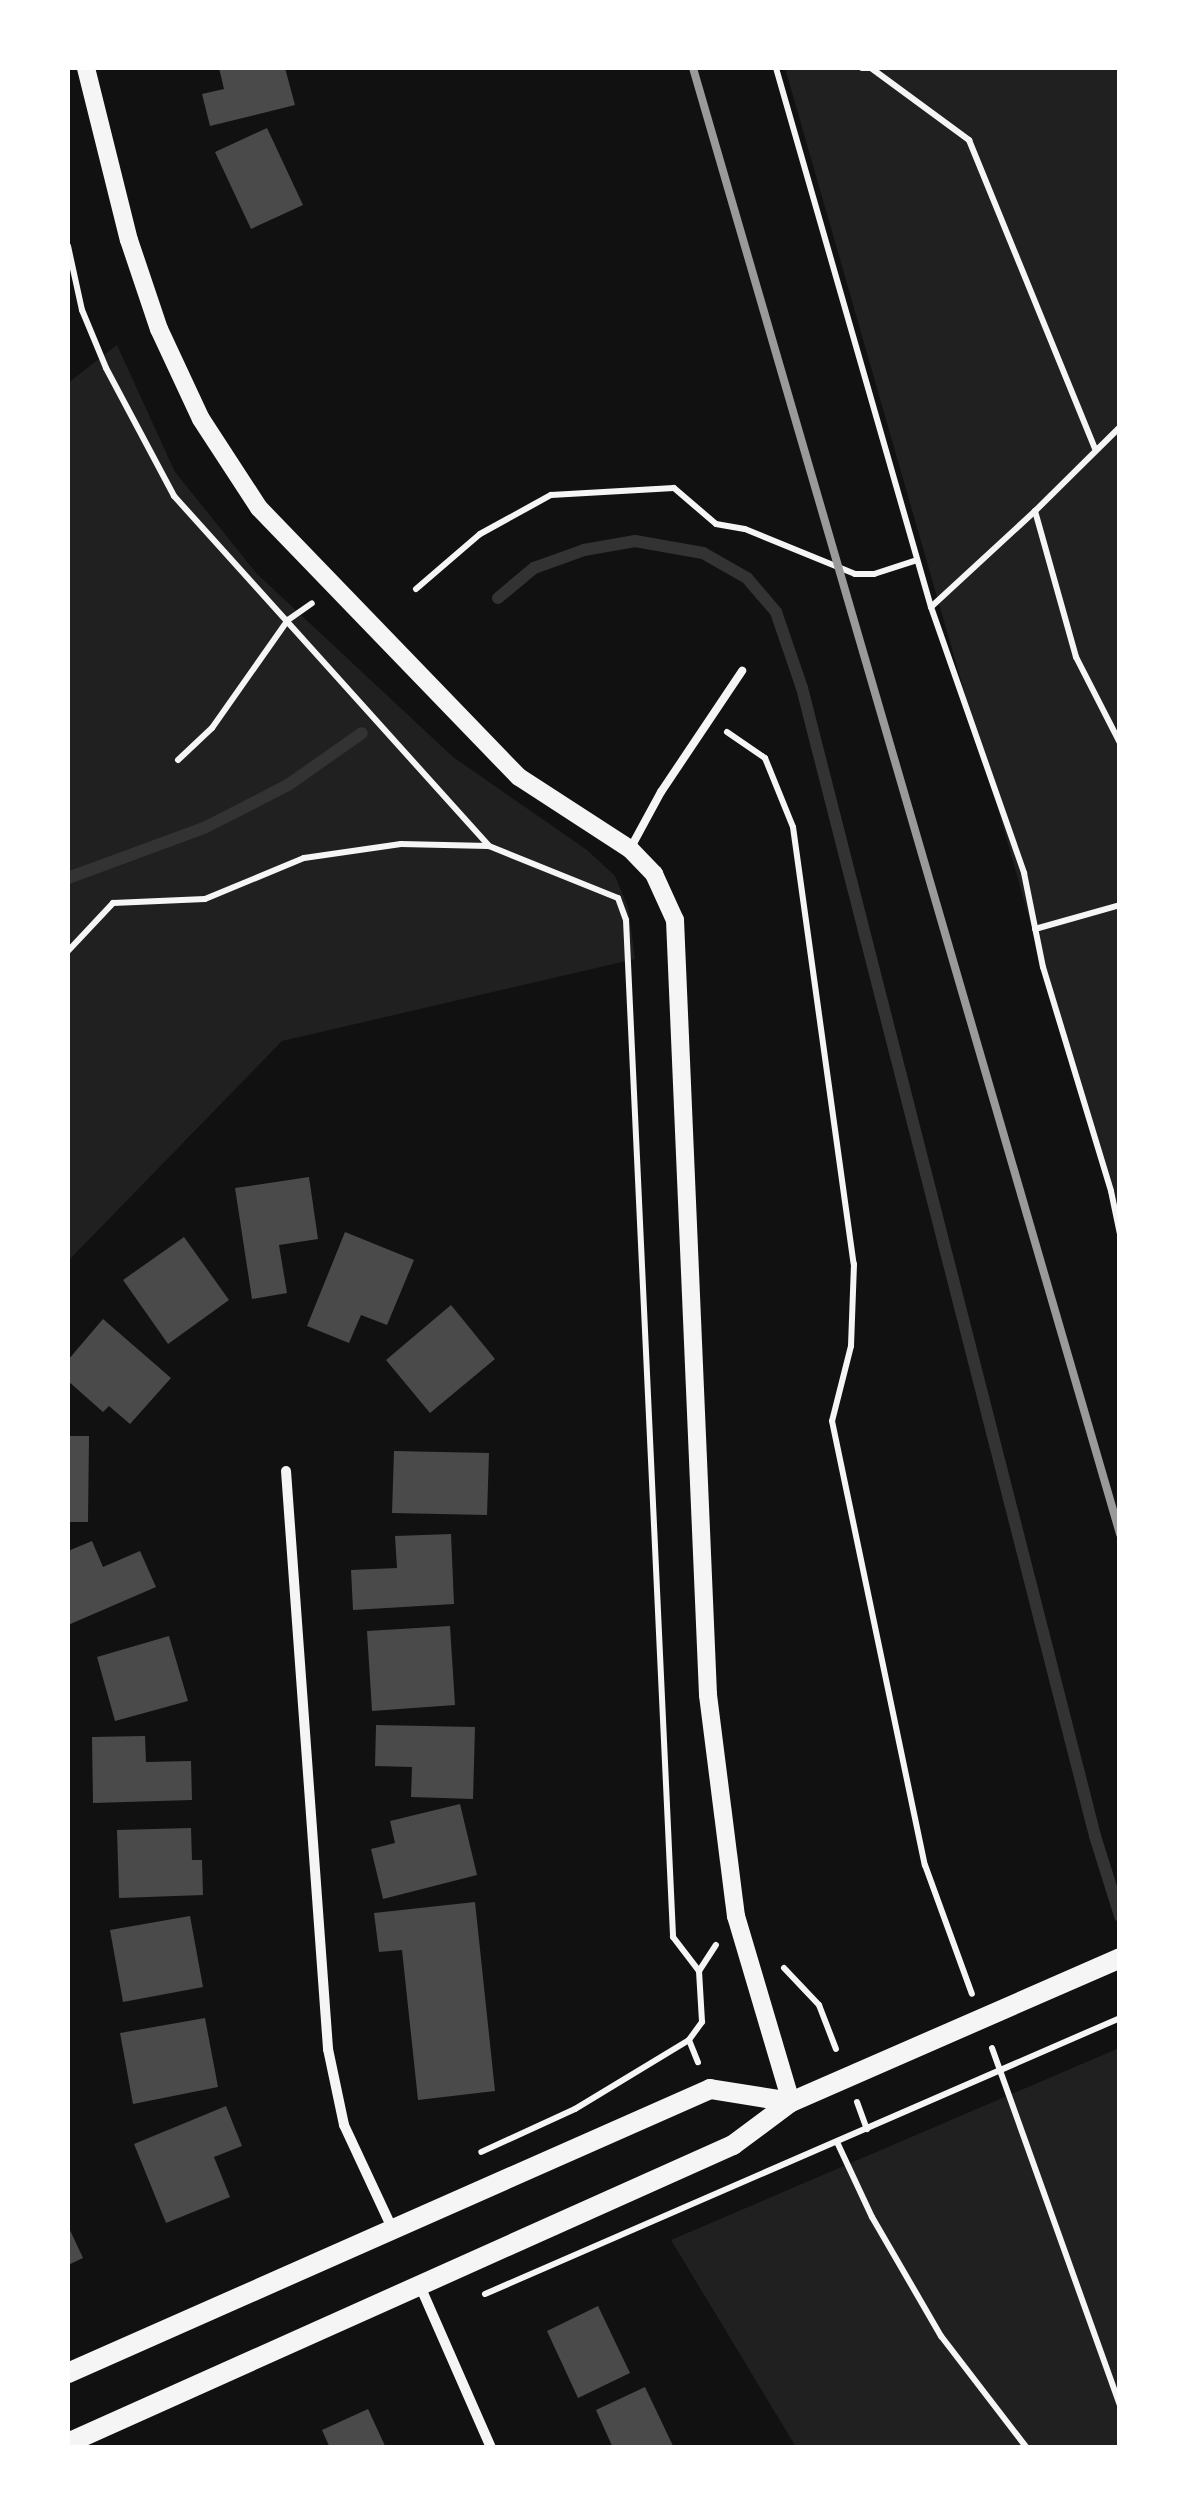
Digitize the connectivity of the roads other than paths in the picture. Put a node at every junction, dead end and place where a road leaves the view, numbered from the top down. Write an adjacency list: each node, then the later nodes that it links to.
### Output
1 (86, 68): 3 (street)
2 (742, 671): 3 (lane)
3 (630, 849): 6 (street)
4 (286, 1471): 7 (street)
5 (1120, 1958): 6 (main road)
6 (791, 2102): 7 (main road); 8 (main road)
7 (392, 2230): 9 (main road)
8 (420, 2285): 10 (main road); 11 (street)
9 (68, 2373)
10 (68, 2444)
11 (491, 2448)

